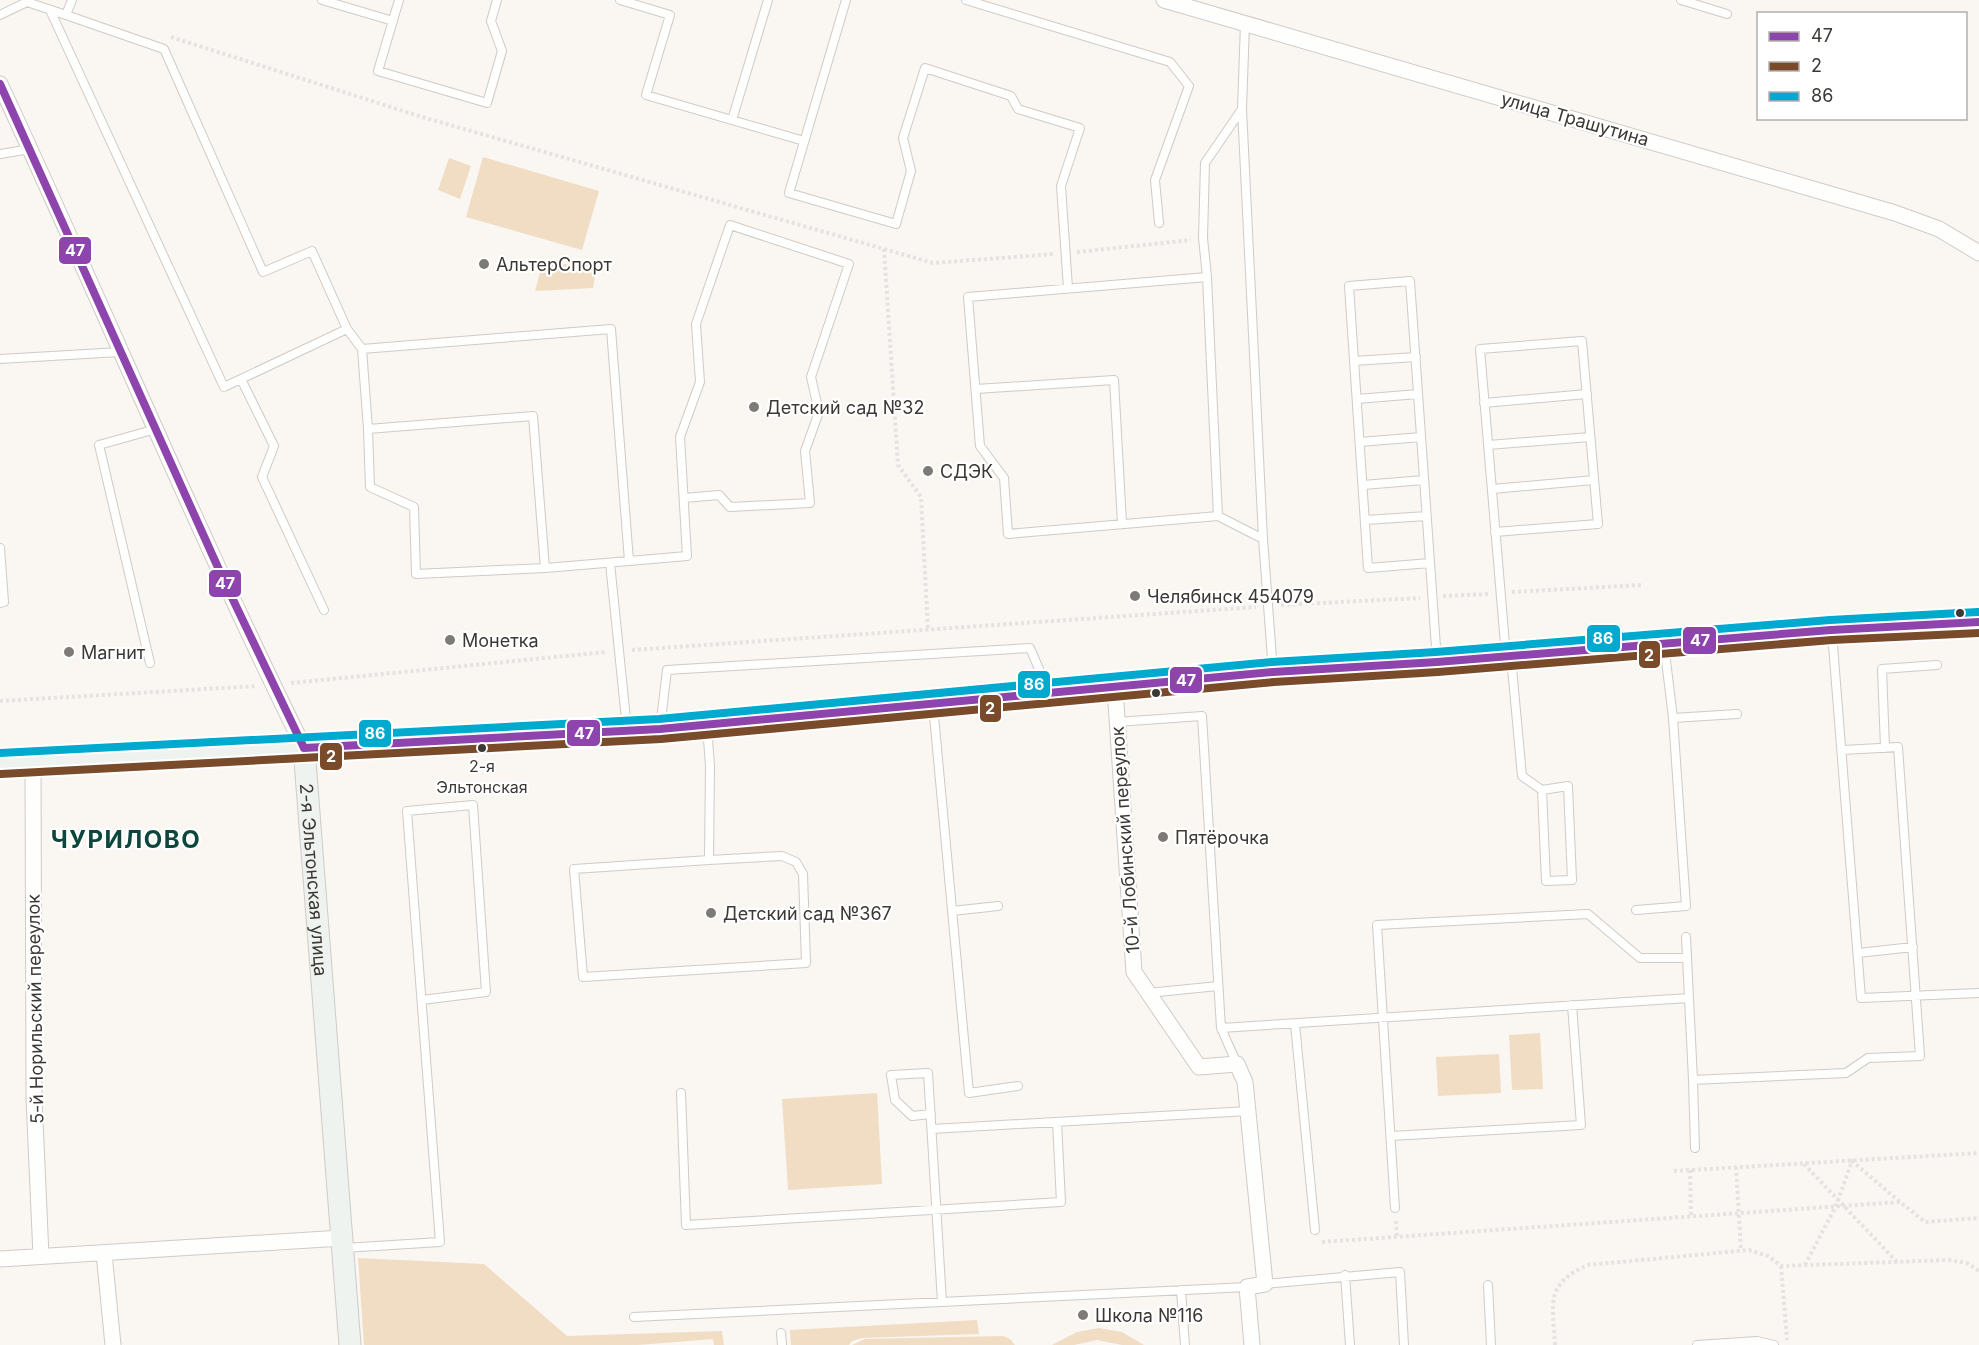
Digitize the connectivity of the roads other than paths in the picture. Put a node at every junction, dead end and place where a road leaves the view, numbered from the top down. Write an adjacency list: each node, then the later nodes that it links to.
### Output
1 (72, 0): 14 (lane)
2 (322, 0): 15 (lane)
3 (399, 0): 15 (lane)
4 (497, 0): 15 (lane)
5 (620, 0): 19 (lane)
6 (768, 0): 19 (lane)
7 (846, 0): 20 (lane)
8 (966, 0): 23 (lane)
9 (1164, 0): 16 (street, улица Трашутина)
10 (1681, 0): 12 (lane)
11 (50, 10): 13 (lane); 14 (lane); 33 (lane)
12 (1727, 14)
13 (0, 15)
14 (66, 15): 27 (lane)
15 (393, 21)
16 (1245, 23): 18 (lane); 24 (street, улица Трашутина)
17 (0, 84): 21 (street, 2-я Эльтонская улица)
18 (1242, 109): 25 (lane); 55 (lane)
19 (732, 120): 20 (lane)
20 (804, 141): 26 (lane)
21 (30, 149): 22 (lane); 29 (street, 2-я Эльтонская улица)
22 (0, 154)
23 (1159, 223)
24 (1979, 253)
25 (1207, 277): 26 (lane); 50 (lane)
26 (1068, 288): 34 (lane)
27 (347, 328): 28 (lane); 33 (lane)
28 (362, 349): 40 (lane); 57 (lane)
29 (120, 352): 31 (lane); 39 (street, 2-я Эльтонская улица)
30 (1416, 357): 32 (lane); 32 (lane); 35 (lane)
31 (0, 359)
32 (1354, 361): 37 (lane)
33 (241, 379): 62 (lane)
34 (976, 389): 53 (lane); 53 (lane)
35 (1418, 394): 37 (lane); 41 (lane)
36 (1587, 394): 38 (lane); 38 (lane); 42 (lane)
37 (1357, 399): 43 (lane)
38 (1484, 403): 44 (lane)
39 (156, 429): 68 (lane); 80 (street, 2-я Эльтонская улица)
40 (368, 429): 60 (lane); 60 (lane)
41 (1421, 437): 43 (lane); 45 (lane)
42 (1590, 437): 44 (lane); 46 (lane)
43 (1360, 442): 47 (lane)
44 (1488, 445): 48 (lane)
45 (1424, 480): 47 (lane); 51 (lane)
46 (1594, 480): 48 (lane); 54 (lane)
47 (1363, 485): 52 (lane)
48 (1491, 489): 54 (lane)
49 (684, 498): 49 (lane); 57 (lane)
50 (1218, 516): 53 (lane); 55 (lane)
51 (1427, 516): 52 (lane); 59 (lane)
52 (1365, 520): 59 (lane)
53 (1122, 523)
54 (1495, 532): 66 (lane)
55 (1263, 539): 70 (lane)
56 (0, 548): 61 (lane)
57 (629, 561): 58 (lane)
58 (610, 563): 60 (lane); 79 (lane)
59 (1430, 563): 67 (lane)
60 (545, 568)
61 (0, 603)
62 (324, 610)
63 (1979, 622): 64 (street)
64 (1831, 630): 65 (street); 82 (lane)
65 (1664, 644): 66 (street); 75 (lane)
66 (1509, 656): 67 (street); 85 (lane)
67 (1437, 662): 70 (street)
68 (150, 663)
69 (1937, 665): 81 (lane)
70 (1273, 672): 71 (street)
71 (1115, 688): 72 (street); 76 (street, 10-й Лобинский переулок)
72 (1048, 692): 73 (street); 78 (lane)
73 (933, 703): 77 (street); 89 (lane)
74 (1737, 714): 75 (lane)
75 (1673, 718): 88 (lane)
76 (1117, 722): 94 (lane); 95 (street, 10-й Лобинский переулок)
77 (707, 725): 78 (street); 86 (lane)
78 (660, 729): 79 (street)
79 (627, 730): 80 (street)
80 (304, 748): 83 (street); 117 (street, 2-я Эльтонская улица)
81 (1885, 748): 82 (lane); 91 (lane)
82 (1842, 750): 92 (lane)
83 (33, 762): 84 (street); 119 (street, 5-й Норильский переулок)
84 (0, 764)
85 (1542, 790): 85 (lane)
86 (709, 860): 86 (lane)
87 (998, 906): 89 (lane)
88 (1636, 910)
89 (952, 911): 106 (lane)
90 (1686, 937): 93 (lane)
91 (1913, 946): 92 (lane); 97 (lane)
92 (1858, 953): 97 (lane)
93 (1687, 958): 98 (lane); 101 (lane)
94 (1218, 986): 95 (lane); 103 (lane)
95 (1148, 993): 104 (street, 10-й Лобинский переулок)
96 (1979, 993): 97 (lane)
97 (1916, 996): 105 (lane)
98 (1689, 998): 100 (lane); 105 (lane)
99 (422, 1000): 99 (lane); 117 (lane)
100 (1572, 1005): 101 (lane); 112 (lane)
101 (1384, 1018): 102 (lane); 112 (lane)
102 (1295, 1024): 103 (lane); 116 (lane)
103 (1221, 1028): 104 (lane)
104 (1237, 1064): 108 (street)
105 (1693, 1080): 113 (lane)
106 (1018, 1086)
107 (681, 1093): 115 (lane)
108 (1248, 1111): 110 (lane); 122 (street)
109 (931, 1114): 109 (lane); 111 (lane)
110 (1057, 1122): 111 (lane); 115 (lane)
111 (932, 1129): 115 (lane)
112 (1391, 1136): 114 (lane)
113 (1695, 1148)
114 (1395, 1208)
115 (936, 1209): 126 (lane)
116 (1316, 1230)
117 (342, 1243): 118 (street); 130 (street, 2-я Эльтонская улица)
118 (104, 1252): 119 (street); 129 (street)
119 (41, 1256): 120 (street)
120 (0, 1259)
121 (1345, 1275): 122 (lane); 134 (lane); 135 (lane)
122 (1265, 1284): 124 (street)
123 (1488, 1285): 136 (lane)
124 (1247, 1287): 125 (lane); 133 (street)
125 (1181, 1290): 126 (lane); 132 (lane)
126 (942, 1302): 127 (lane)
127 (634, 1317)
128 (781, 1333): 131 (lane)
129 (113, 1345)
130 (350, 1345)
131 (782, 1345)
132 (1185, 1345)
133 (1252, 1345)
134 (1350, 1345)
135 (1404, 1345)
136 (1491, 1345)
137 (1697, 1345): 138 (lane)
138 (1773, 1345)

